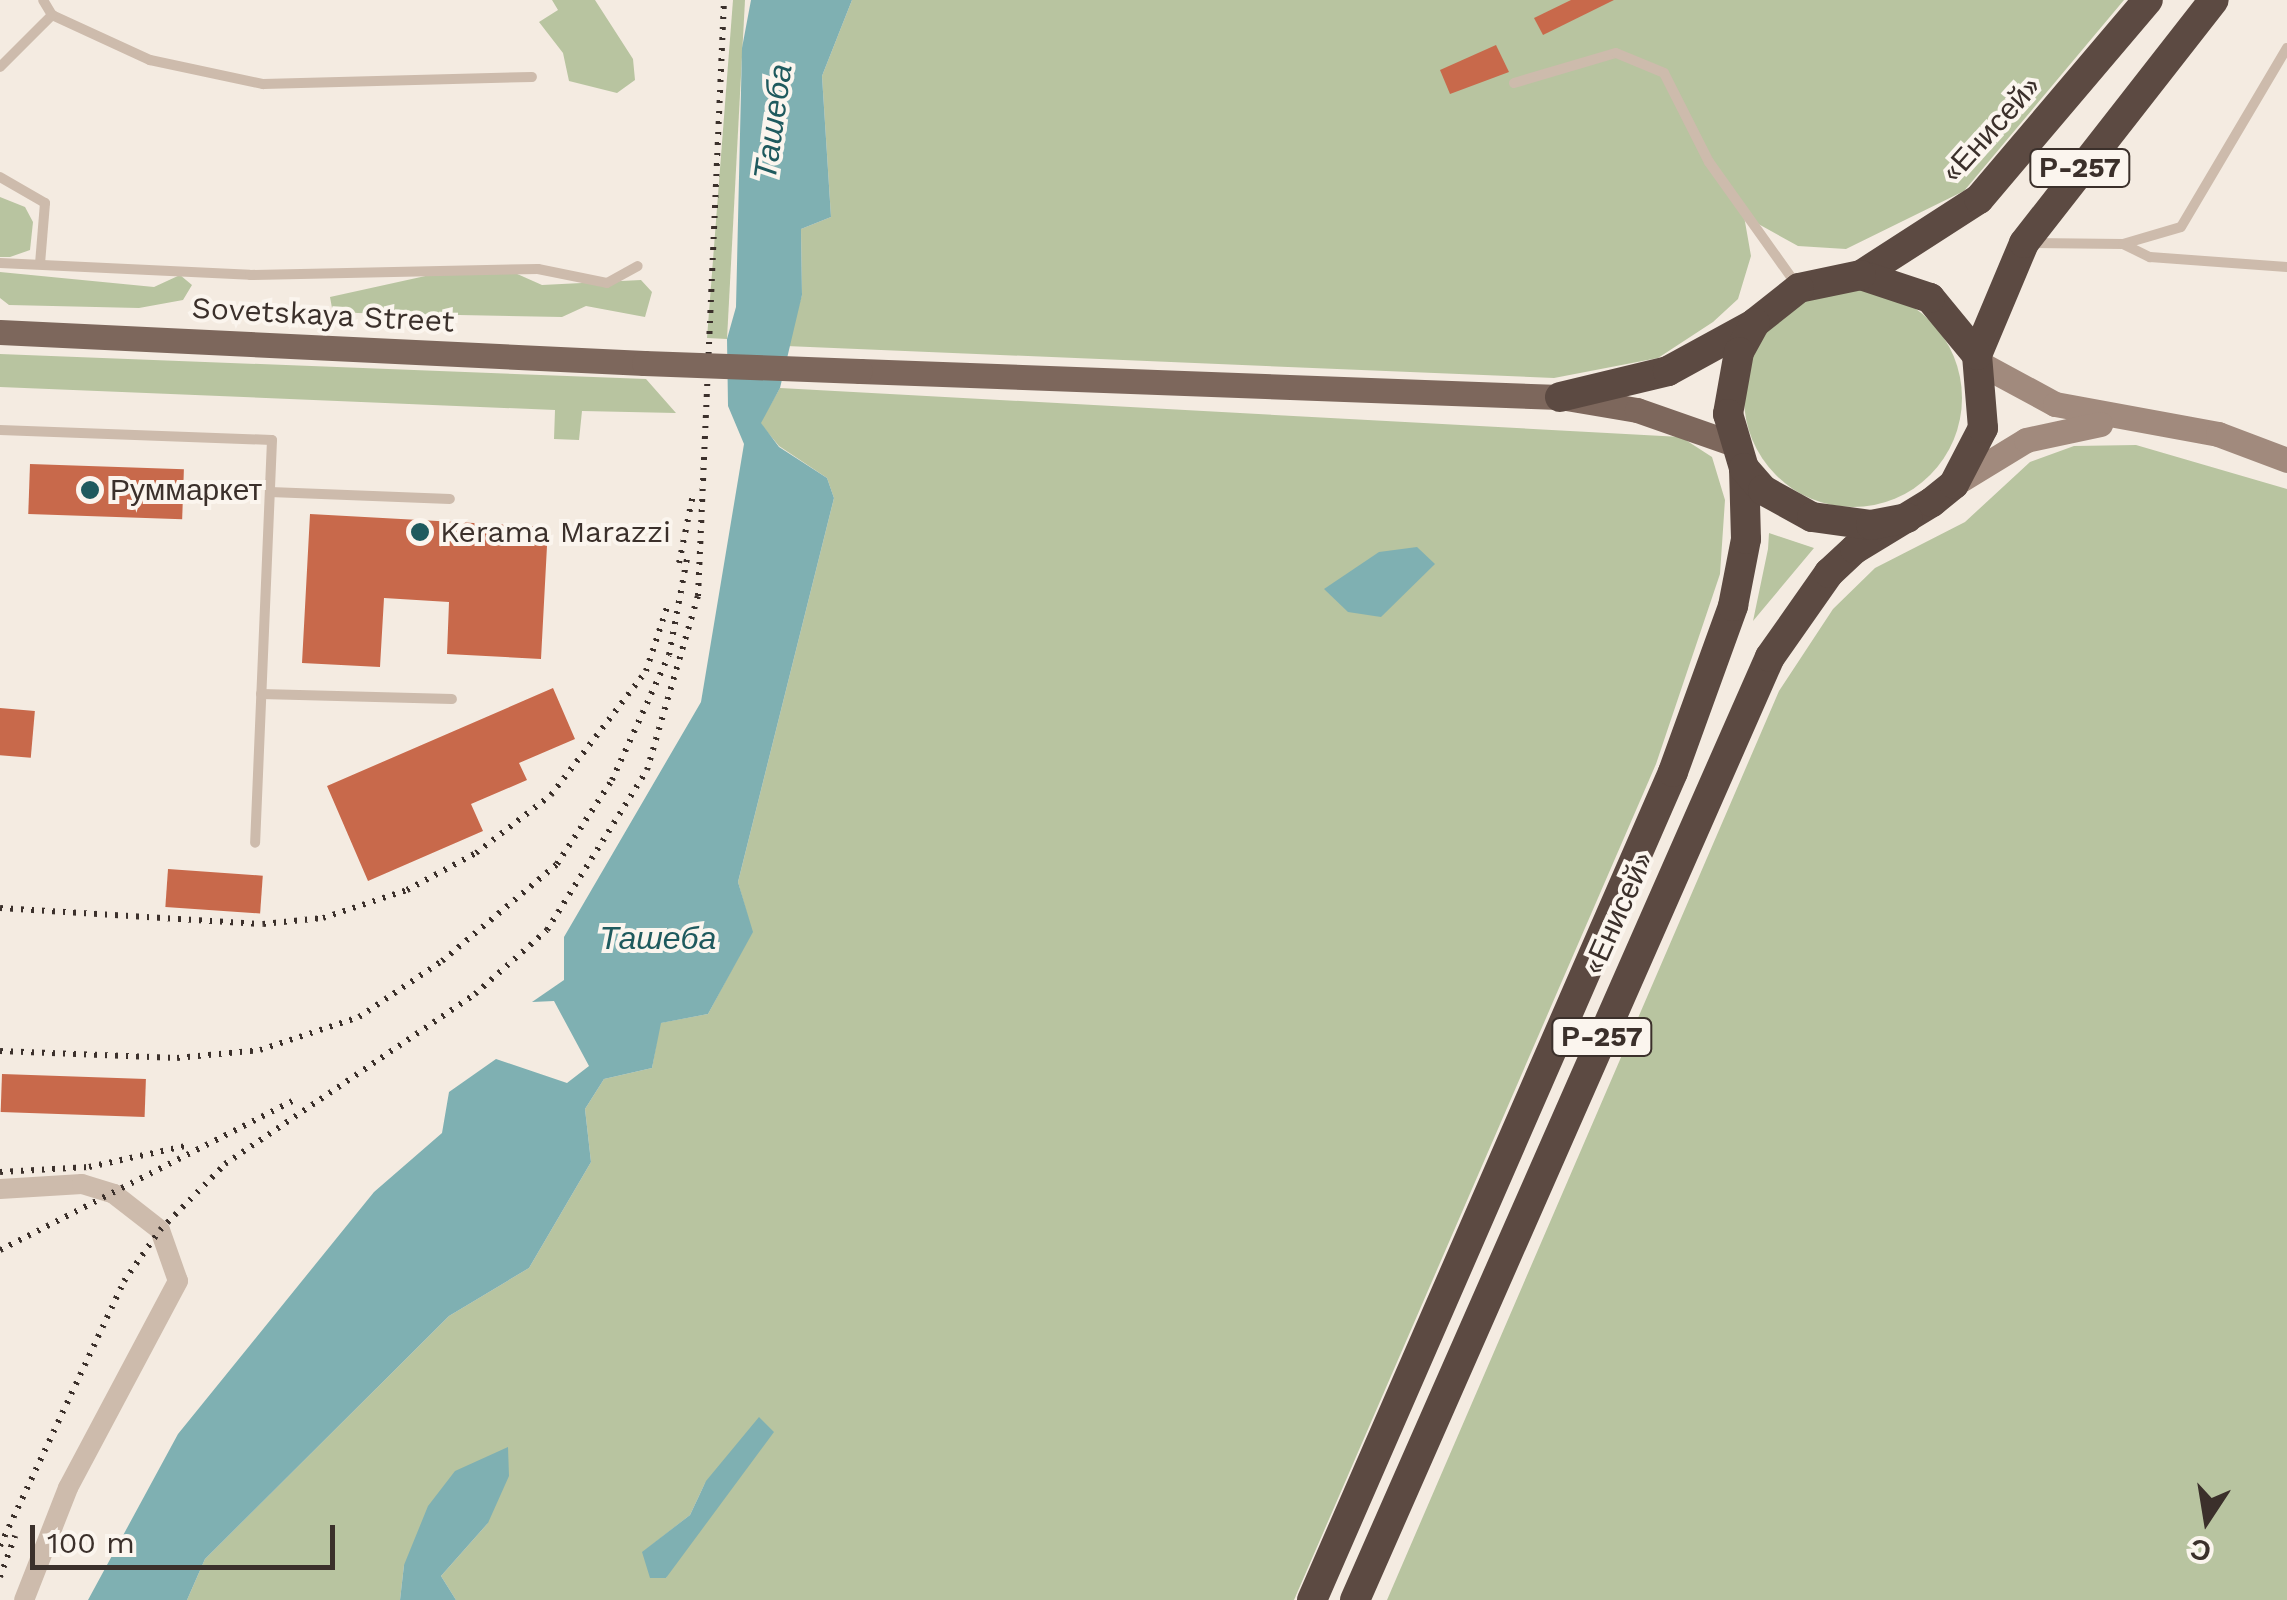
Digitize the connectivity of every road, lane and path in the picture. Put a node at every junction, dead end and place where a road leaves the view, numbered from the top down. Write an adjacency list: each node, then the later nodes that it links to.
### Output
1 (44, 0): 4 (lane)
2 (2148, 0): 16 (highway, «Енисей» / Р-257)
3 (2214, 0): 10 (highway, «Енисей» / Р-257)
4 (52, 15): 6 (lane); 7 (lane)
5 (2287, 48): 11 (lane)
6 (0, 67)
7 (532, 77)
8 (1514, 83): 17 (lane)
9 (0, 177): 13 (lane)
10 (2024, 242): 11 (lane); 20 (highway, «Енисей» / Р-257)
11 (2123, 244): 15 (lane)
12 (0, 262): 13 (lane)
13 (40, 264): 14 (lane)
14 (638, 266)
15 (2286, 266)
16 (1861, 275): 17 (highway, «Енисей» / Р-257); 20 (highway)
17 (1799, 288): 18 (highway, «Енисей» / Р-257)
18 (1754, 323): 21 (highway); 24 (highway, «Енисей» / Р-257)
19 (0, 332): 21 (main road, Sovetskaya Street, bridge)
20 (1979, 360): 22 (street); 26 (highway, «Енисей» / Р-257)
21 (1560, 397): 24 (main road, Sovetskaya Street)
22 (2126, 423): 25 (street); 26 (street)
23 (0, 430): 27 (lane)
24 (1739, 456): 29 (highway, «Енисей» / Р-257); 35 (highway, «Енисей» / Р-257)
25 (2287, 460)
26 (1954, 484): 29 (highway, «Енисей» / Р-257)
27 (270, 492): 28 (lane); 30 (lane)
28 (450, 500)
29 (1907, 518): 36 (highway, «Енисей» / Р-257)
30 (261, 694): 31 (lane); 32 (lane)
31 (452, 699)
32 (255, 843)
33 (0, 1189): 34 (street)
34 (24, 1600)
35 (1312, 1600)
36 (1354, 1600)

